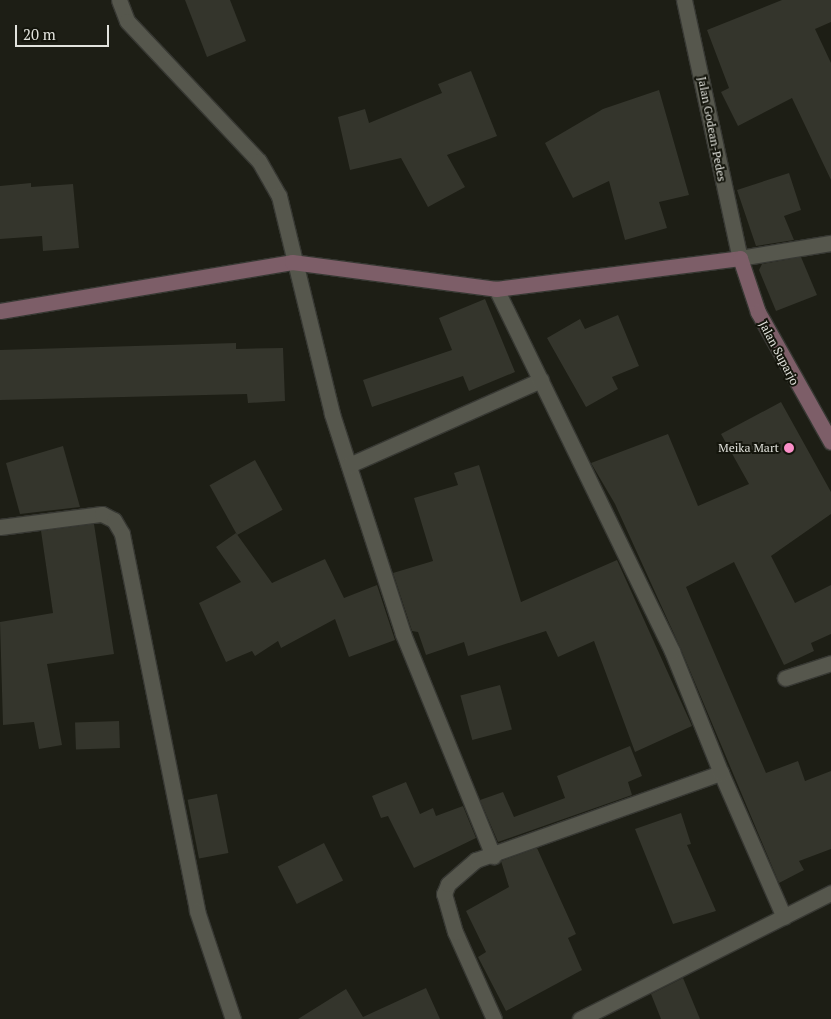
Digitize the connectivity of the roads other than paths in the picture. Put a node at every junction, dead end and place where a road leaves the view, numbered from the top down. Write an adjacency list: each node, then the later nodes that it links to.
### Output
1 (119, 0): 5 (street)
2 (684, 0): 4 (street, Jalan Godean-Pedes)
3 (831, 244): 4 (street)
4 (740, 258): 6 (main road); 9 (main road, Jalan Suparjo)
5 (292, 262): 6 (main road); 7 (main road); 10 (street)
6 (496, 289): 8 (street)
7 (0, 310)
8 (541, 380): 10 (street); 14 (street)
9 (831, 442)
10 (349, 465): 15 (street)
11 (0, 527): 18 (street)
12 (831, 663): 13 (street)
13 (785, 678)
14 (721, 773): 15 (street); 17 (street)
15 (493, 856): 19 (street)
16 (831, 893): 17 (street)
17 (784, 917): 20 (street)
18 (233, 1019)
19 (494, 1019)
20 (580, 1019)

